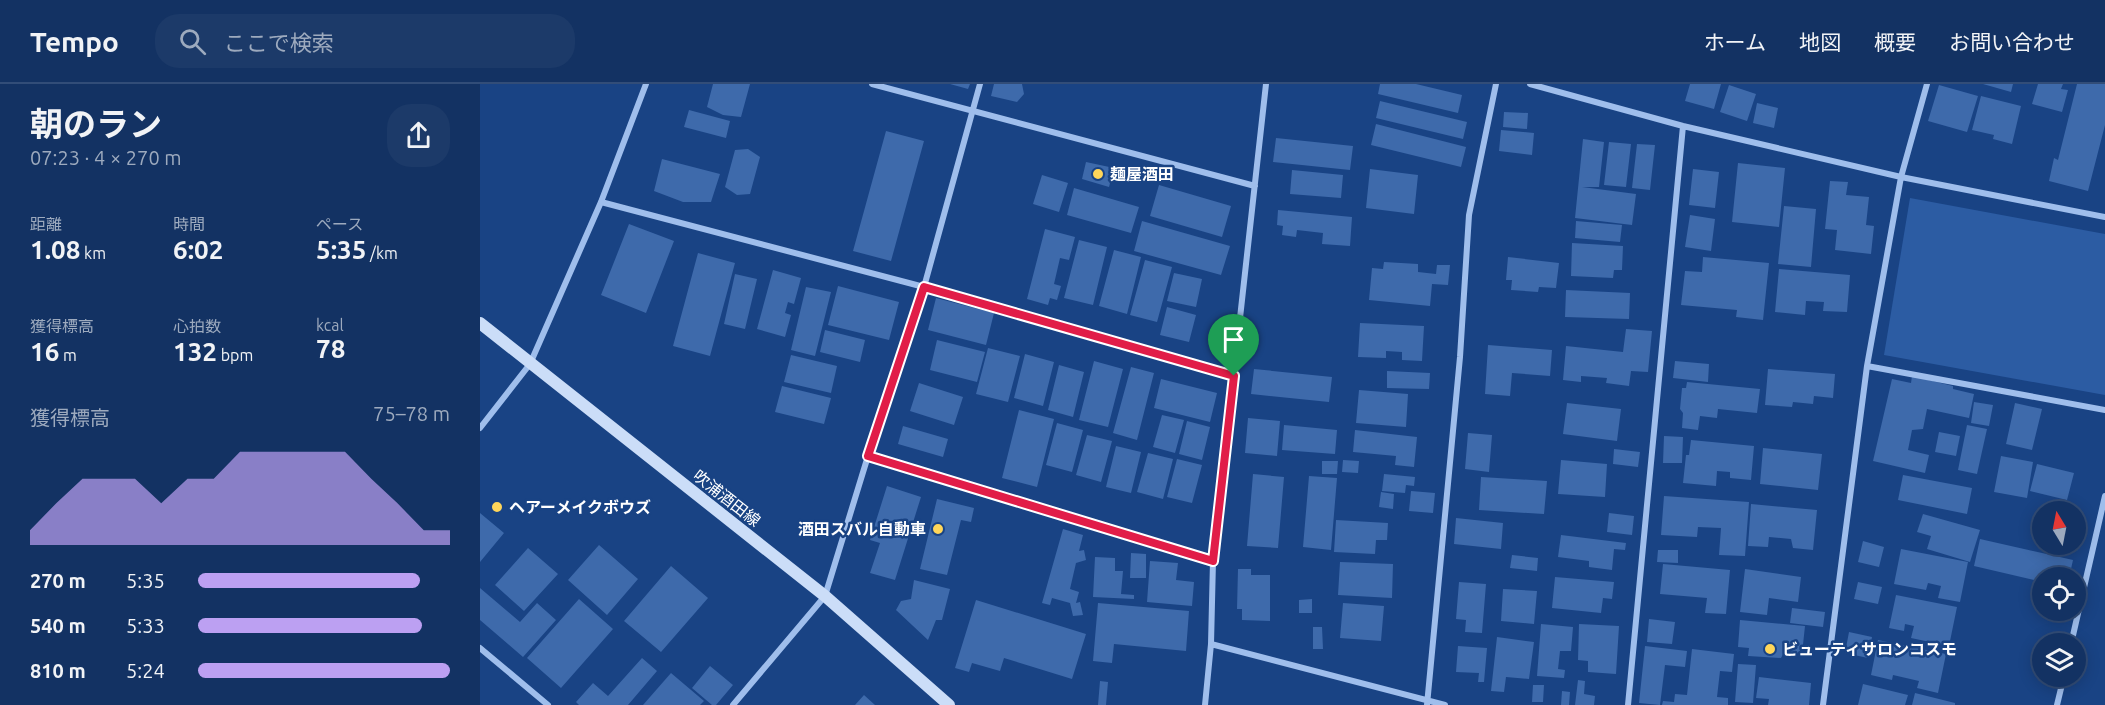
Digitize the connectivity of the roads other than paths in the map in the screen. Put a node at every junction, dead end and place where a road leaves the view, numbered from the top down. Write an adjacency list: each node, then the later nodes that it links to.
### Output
1 (646, 84): 12 (street)
2 (872, 84): 8 (street)
3 (980, 84): 8 (street)
4 (1266, 84): 11 (street)
5 (1496, 84): 29 (street)
6 (1530, 84): 9 (street)
7 (1928, 84): 10 (street)
8 (974, 110): 11 (street); 14 (street)
9 (1683, 126): 10 (street); 35 (street)
10 (1901, 177): 13 (street); 17 (street)
11 (1255, 186): 18 (street)
12 (601, 202): 14 (street); 16 (street)
13 (2105, 217)
14 (924, 287): 18 (street); 21 (street)
15 (480, 323): 16 (main road, 吹浦酒田線)
16 (530, 364): 20 (street); 24 (main road, 吹浦酒田線)
17 (1868, 366): 19 (street); 36 (street)
18 (1234, 376): 23 (street)
19 (2105, 410)
20 (480, 428)
21 (868, 456): 23 (street); 24 (street)
22 (2105, 496): 25 (street)
23 (1213, 561): 26 (street)
24 (825, 596): 31 (street); 32 (main road, 吹浦酒田線)
25 (2074, 633)
26 (1211, 644): 29 (street); 33 (street)
27 (480, 648): 30 (street)
28 (2061, 687): 37 (street)
29 (1426, 703): 34 (street)
30 (548, 705)
31 (733, 705)
32 (949, 705)
33 (1205, 705)
34 (1445, 705)
35 (1628, 705)
36 (1823, 705)
37 (2057, 705)

